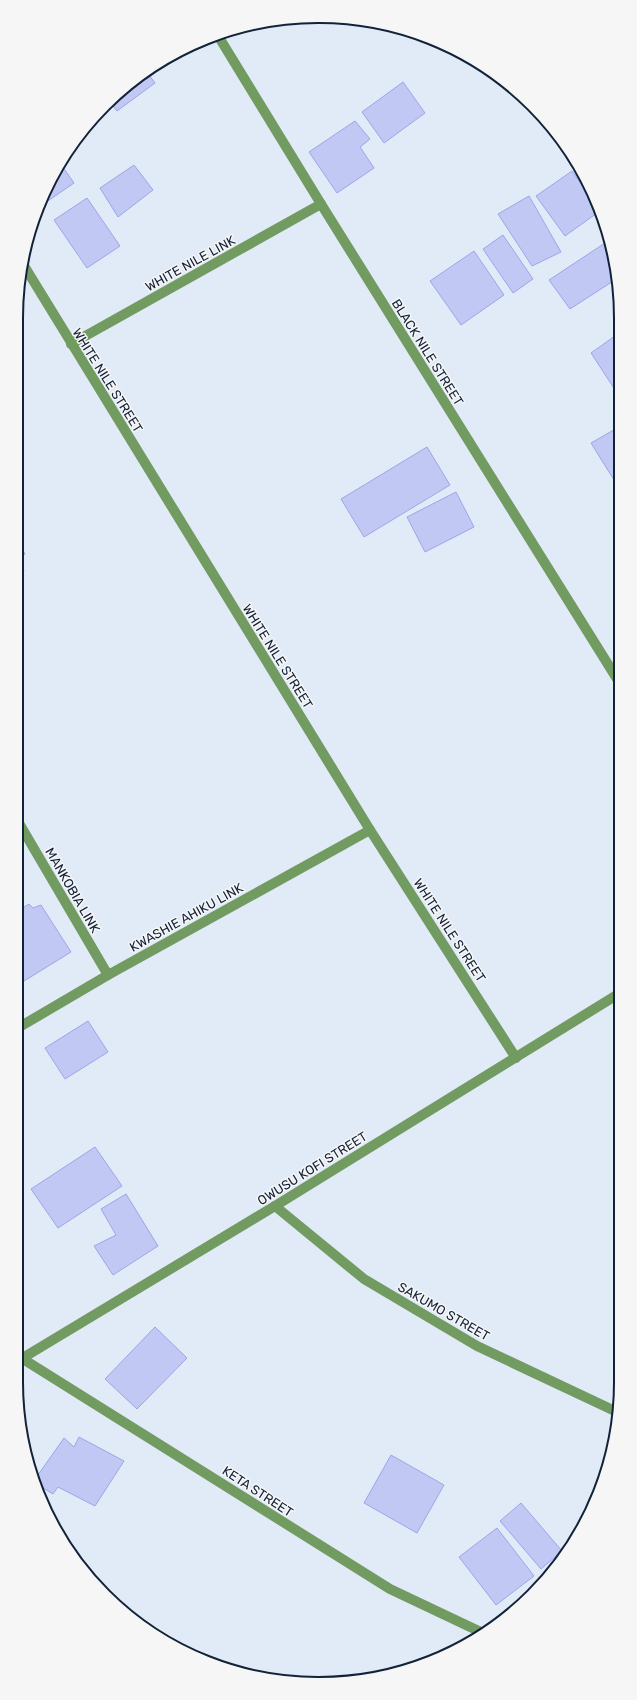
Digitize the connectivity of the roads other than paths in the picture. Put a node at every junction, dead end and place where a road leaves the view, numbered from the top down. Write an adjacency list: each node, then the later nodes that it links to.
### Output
1 (221, 40): 2 (street, BLACK NILE STREET)
2 (321, 204): 4 (street, WHITE NILE LINK); 5 (street, BLACK NILE STREET)
3 (27, 271): 4 (street, WHITE NILE STREET)
4 (71, 344): 7 (street, WHITE NILE STREET)
5 (614, 674)
6 (23, 830): 8 (street, MANKOBIA LINK)
7 (370, 830): 8 (street, KWASHIE AHIKU LINK); 11 (street, WHITE NILE STREET)
8 (108, 975): 10 (street, KWASHIE AHIKU LINK)
9 (614, 997): 11 (street, OWUSU KOFI STREET)
10 (23, 1025)
11 (516, 1058): 12 (street, OWUSU KOFI STREET)
12 (275, 1206): 13 (street, OWUSU KOFI STREET); 15 (street, SAKUMO STREET)
13 (23, 1358)
14 (23, 1362): 16 (street, KETA STREET)
15 (612, 1410)
16 (477, 1630)

